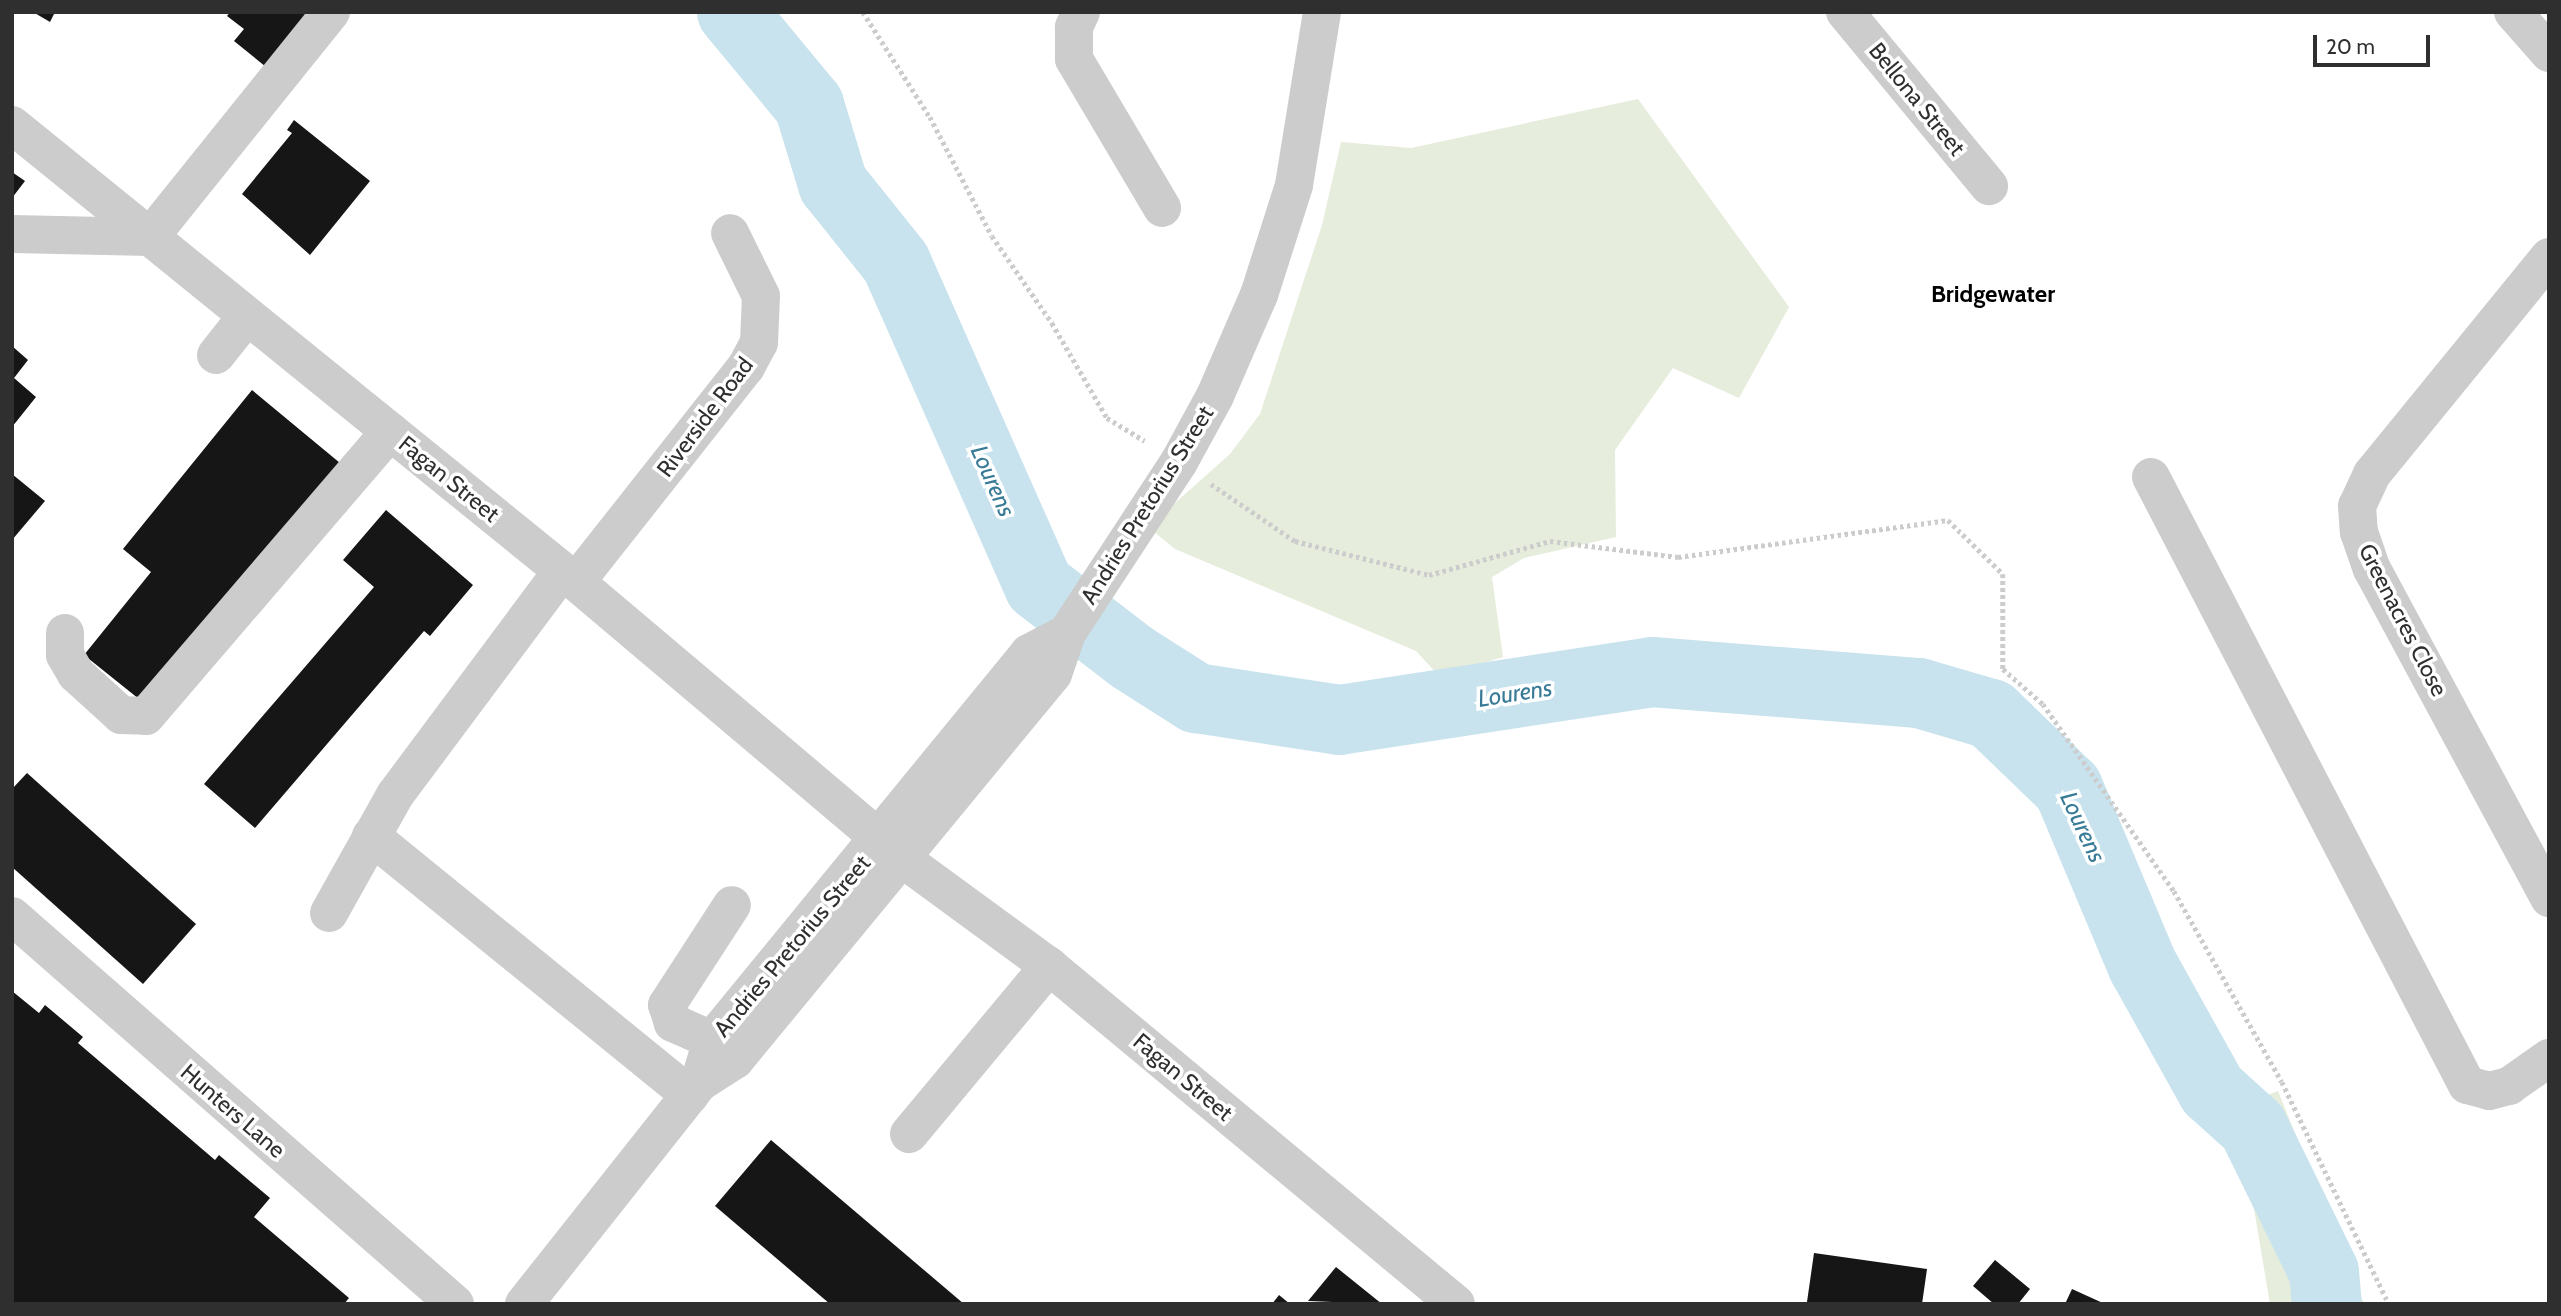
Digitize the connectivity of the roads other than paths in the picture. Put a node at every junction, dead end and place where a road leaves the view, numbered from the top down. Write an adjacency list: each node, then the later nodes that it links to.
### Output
1 (331, 12): 12 (street)
2 (1081, 12): 9 (street)
3 (1322, 12): 21 (street, Andries Pretorius Street)
4 (1845, 12): 8 (street, Bellona Street)
5 (2513, 12): 6 (street)
6 (2549, 53)
7 (12, 125): 12 (street, Fagan Street)
8 (1989, 186)
9 (1162, 208)
10 (730, 233): 18 (street, Riverside Road)
11 (12, 234): 12 (street)
12 (150, 237): 14 (street, Fagan Street)
13 (2549, 257): 22 (street, Greenacres Close)
14 (247, 316): 15 (street); 16 (street, Fagan Street)
15 (216, 355)
16 (390, 432): 18 (street, Fagan Street); 19 (street)
17 (2151, 477): 28 (street)
18 (569, 577): 20 (street, Riverside Road); 21 (street, Fagan Street)
19 (65, 634)
20 (376, 827): 24 (street, Riverside Road); 29 (street)
21 (892, 849): 26 (street, Fagan Street); 27 (street, Andries Pretorius Street); 29 (street, Andries Pretorius Street)
22 (2549, 898)
23 (732, 905): 27 (street)
24 (329, 913)
25 (12, 916): 32 (street, Hunters Lane)
26 (1049, 967): 30 (street); 33 (street, Fagan Street)
27 (712, 1040): 29 (street, Andries Pretorius Street)
28 (2549, 1058)
29 (695, 1089): 31 (street, Andries Pretorius Street)
30 (909, 1134)
31 (533, 1300)
32 (455, 1304)
33 (1456, 1304)

